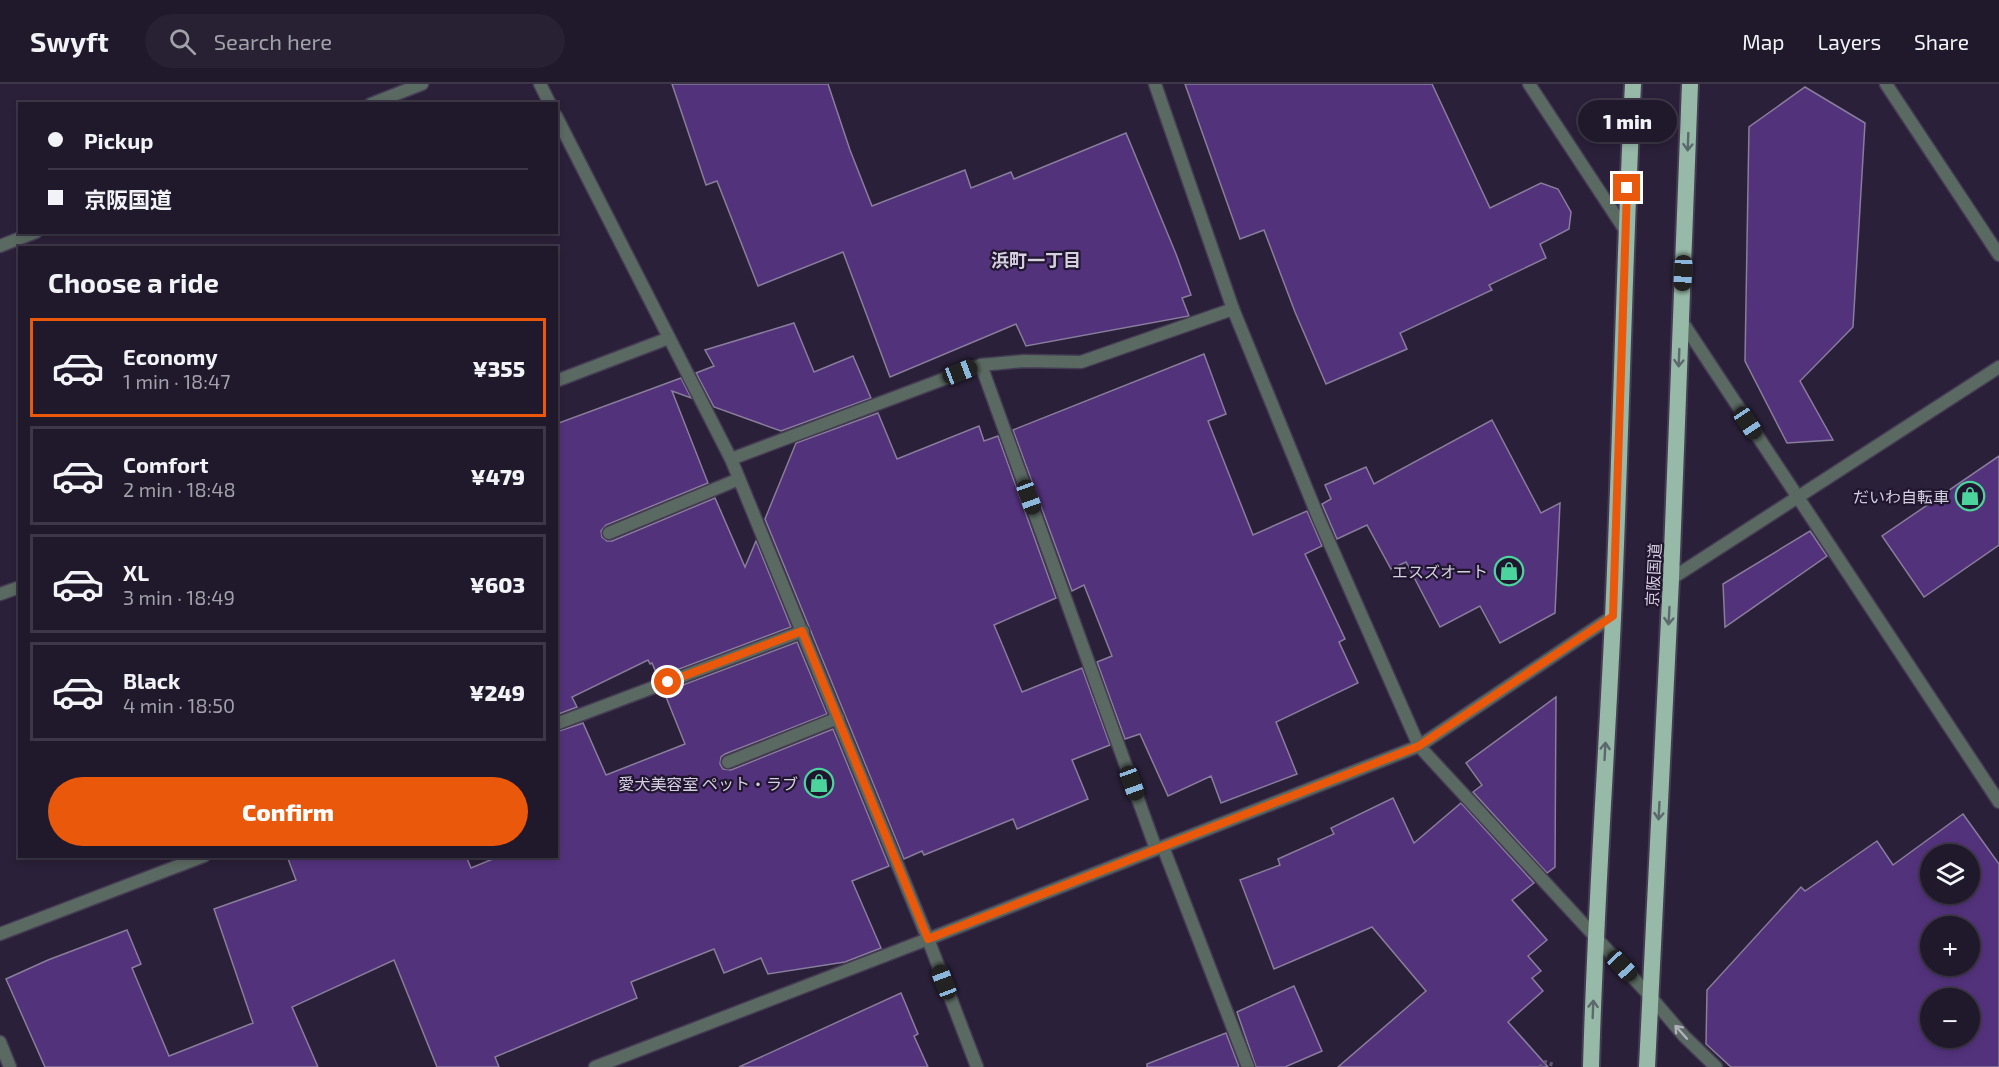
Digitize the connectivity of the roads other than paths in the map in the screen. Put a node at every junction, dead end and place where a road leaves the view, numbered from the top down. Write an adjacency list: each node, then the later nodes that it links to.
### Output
1 (422, 84): 8 (street)
2 (540, 84): 9 (street)
3 (1155, 84): 15 (street)
4 (1528, 84): 11 (street)
5 (1633, 84): 11 (highway)
6 (1690, 84): 16 (highway, 京阪国道, one-way to 16)
7 (1886, 84): 14 (street)
8 (376, 102)
9 (549, 102)
10 (558, 120): 17 (street)
11 (1625, 230): 28 (highway)
12 (31, 234): 13 (street)
13 (0, 246)
14 (1999, 255)
15 (1233, 309): 18 (street); 32 (street)
16 (1680, 321): 23 (street); 25 (highway, 京阪国道, one-way to 25)
17 (669, 338): 20 (street); 21 (street)
18 (981, 365): 21 (street); 35 (street)
19 (1999, 367): 23 (street)
20 (558, 380)
21 (731, 459): 22 (street)
22 (740, 479): 24 (street); 29 (street)
23 (1798, 496): 25 (street); 34 (street)
24 (609, 533)
25 (1671, 579): 40 (highway, 京阪国道, one-way to 40)
26 (18, 588): 27 (street)
27 (0, 594)
28 (1613, 616): 32 (street); 38 (highway, one-way to 28)
29 (802, 631): 30 (street); 31 (street)
30 (838, 718): 33 (street); 39 (street)
31 (558, 723)
32 (1419, 746): 35 (street); 38 (street)
33 (728, 762)
34 (1999, 802)
35 (1159, 848): 39 (street); 45 (street)
36 (199, 858): 37 (street)
37 (0, 934)
38 (1595, 937): 40 (street); 46 (highway, one-way to 38)
39 (928, 939): 43 (street); 44 (street)
40 (1649, 995): 47 (highway, 京阪国道); 48 (street, one-way to 40)
41 (0, 1042): 42 (street)
42 (10, 1067)
43 (595, 1067)
44 (977, 1067)
45 (1248, 1067)
46 (1591, 1067)
47 (1647, 1067)
48 (1716, 1067)

